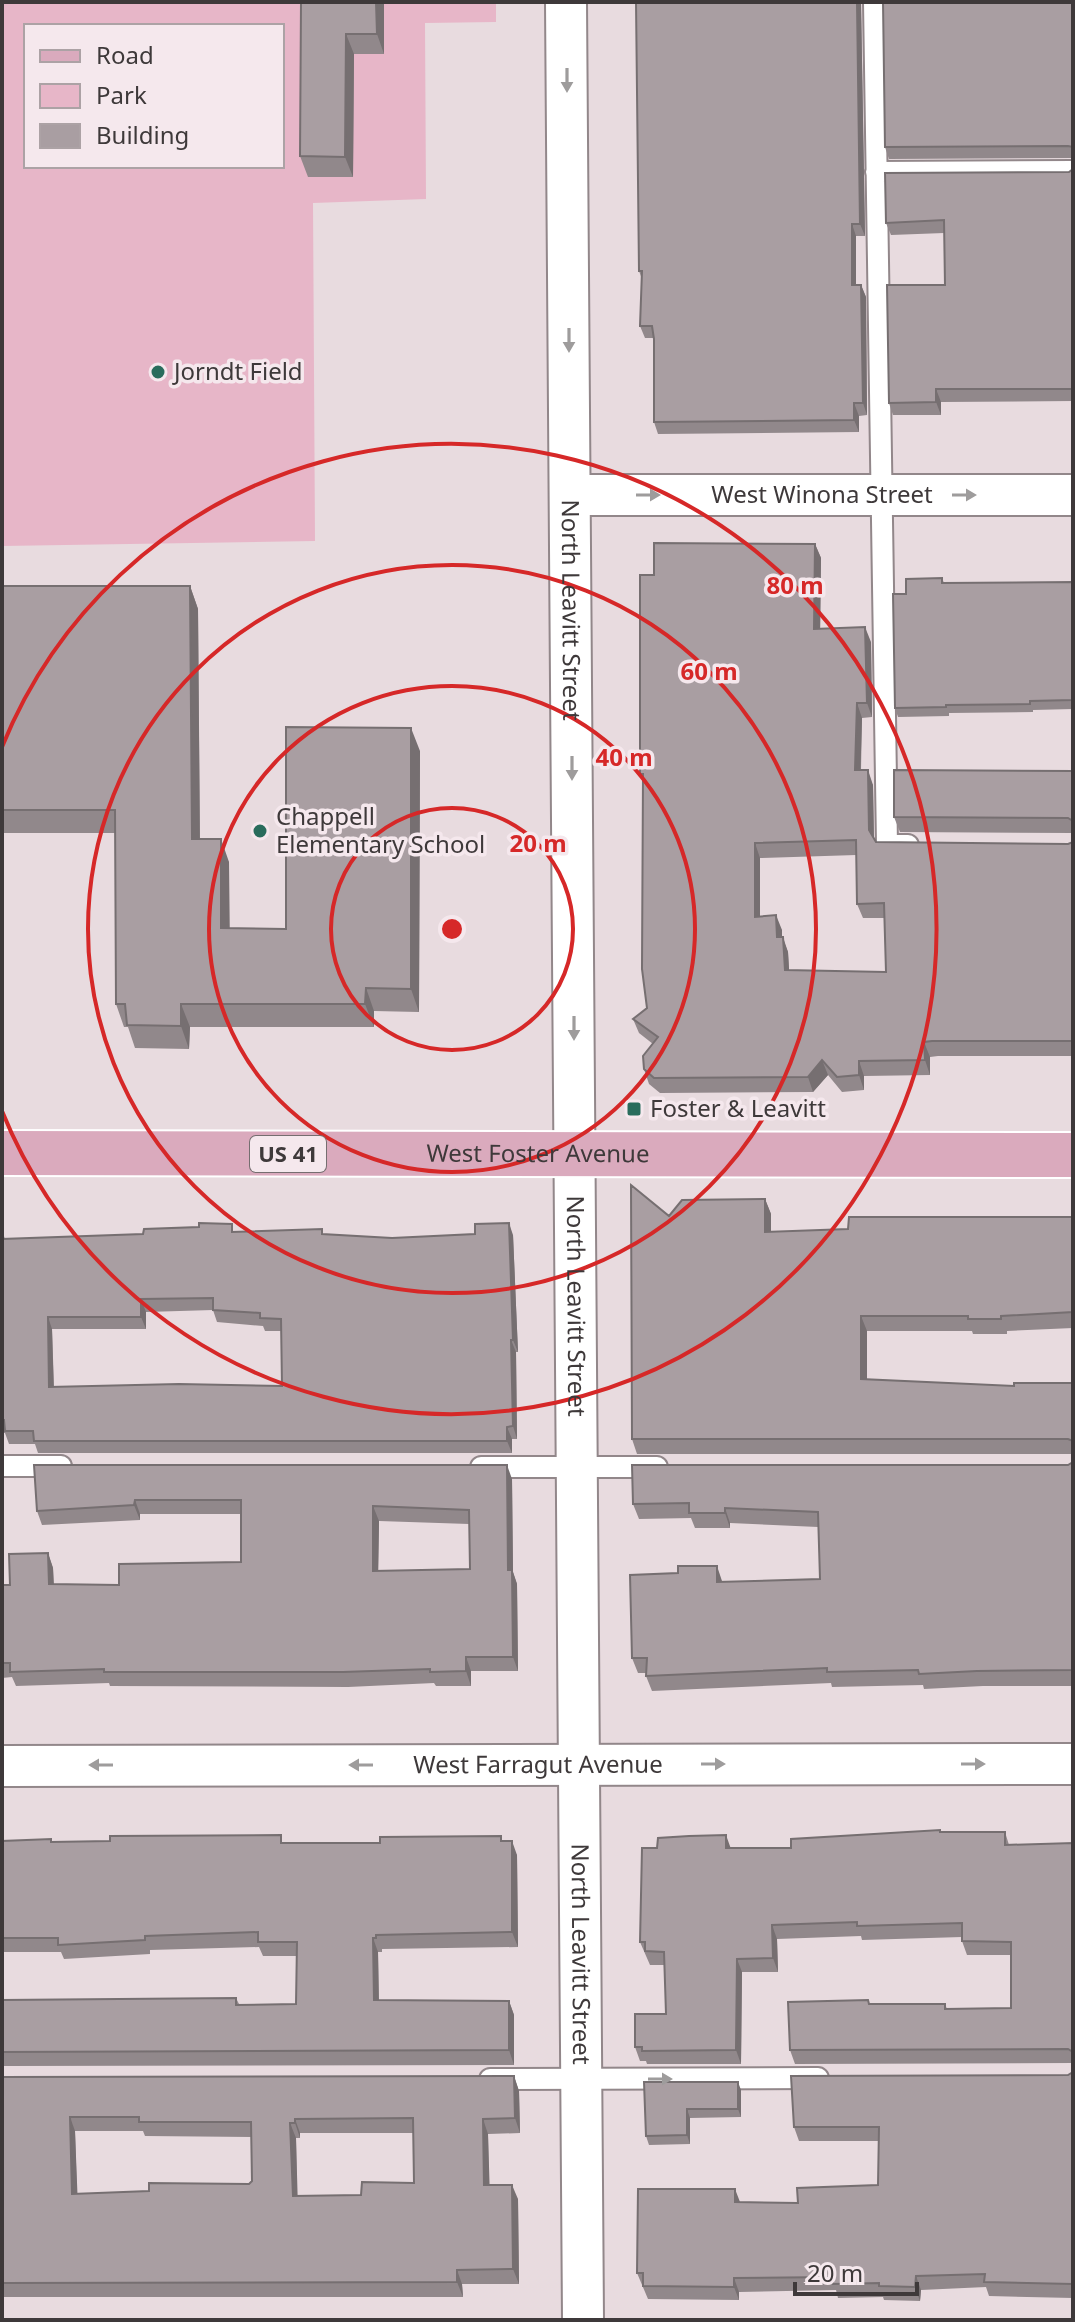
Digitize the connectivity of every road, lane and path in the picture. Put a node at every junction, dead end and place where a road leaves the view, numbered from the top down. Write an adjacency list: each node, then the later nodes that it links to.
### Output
1 (566, 2): 5 (street, North Leavitt Street, one-way to 5)
2 (874, 2): 4 (lane)
3 (1073, 171): 4 (lane)
4 (876, 172): 6 (lane)
5 (570, 495): 6 (street, West Winona Street, one-way to 6); 10 (street, North Leavitt Street, one-way to 10)
6 (880, 495): 7 (street, West Winona Street, one-way to 7); 8 (lane)
7 (1073, 495)
8 (934, 846)
9 (2, 1153): 10 (main road, West Foster Avenue / US 41)
10 (575, 1155): 11 (main road, West Foster Avenue / US 41); 15 (street, North Leavitt Street)
11 (1073, 1155)
12 (2, 1466): 13 (lane)
13 (81, 1466)
14 (462, 1467): 15 (lane)
15 (577, 1467): 16 (lane); 17 (street, North Leavitt Street)
16 (679, 1467)
17 (579, 1764): 18 (street, West Farragut Avenue, one-way to 18); 19 (street, West Farragut Avenue, one-way to 19); 20 (street, North Leavitt Street)
18 (1073, 1764)
19 (2, 1766)
20 (582, 2078): 21 (lane, one-way to 21); 22 (lane); 23 (street, North Leavitt Street)
21 (839, 2078)
22 (465, 2079)
23 (583, 2320)

